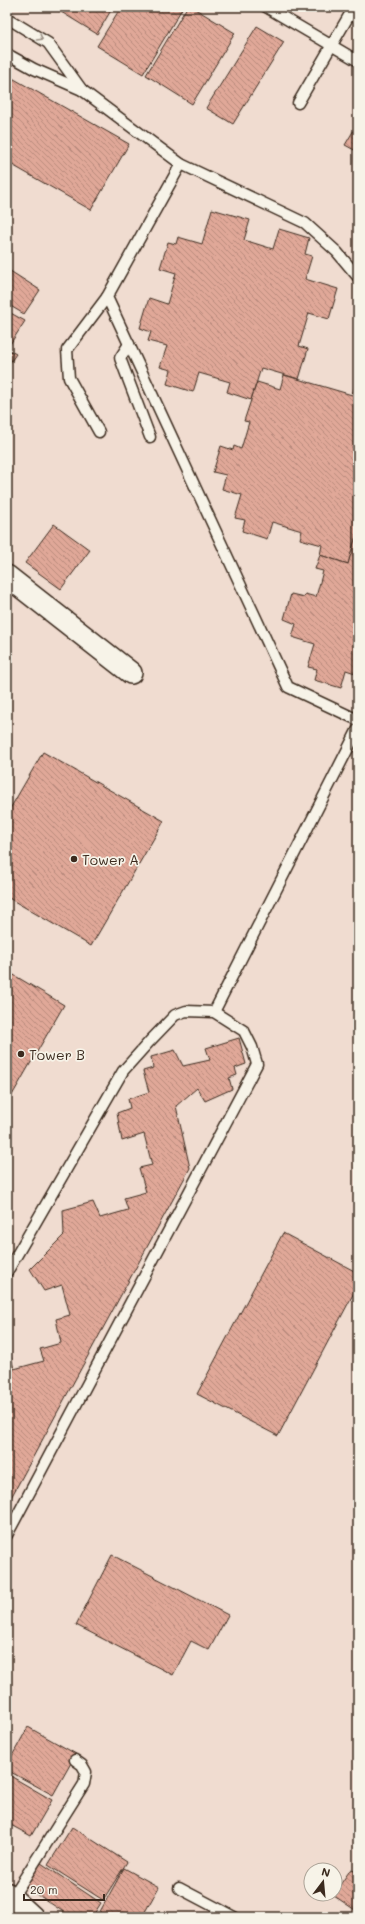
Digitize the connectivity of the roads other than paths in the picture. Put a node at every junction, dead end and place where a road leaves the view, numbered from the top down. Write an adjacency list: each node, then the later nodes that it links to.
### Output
1 (266, 7): 4 (lane)
2 (354, 7): 4 (lane)
3 (7, 18): 7 (lane, one-way to 7)
4 (332, 46): 6 (lane); 8 (lane)
5 (7, 54): 7 (lane)
6 (358, 61)
7 (82, 90): 9 (lane)
8 (298, 104)
9 (181, 164): 10 (lane); 11 (lane)
10 (358, 277)
11 (107, 297): 12 (lane); 13 (lane)
12 (129, 344): 14 (lane); 17 (lane)
13 (99, 432)
14 (150, 437)
15 (7, 576): 16 (street)
16 (131, 673)
17 (358, 720)
18 (358, 730): 19 (lane)
19 (214, 1012): 20 (lane); 21 (lane)
20 (7, 1272)
21 (7, 1535)
22 (75, 1760): 24 (lane)
23 (179, 1888): 26 (lane)
24 (9, 1896): 25 (main road)
25 (32, 1917)
26 (234, 1917)

